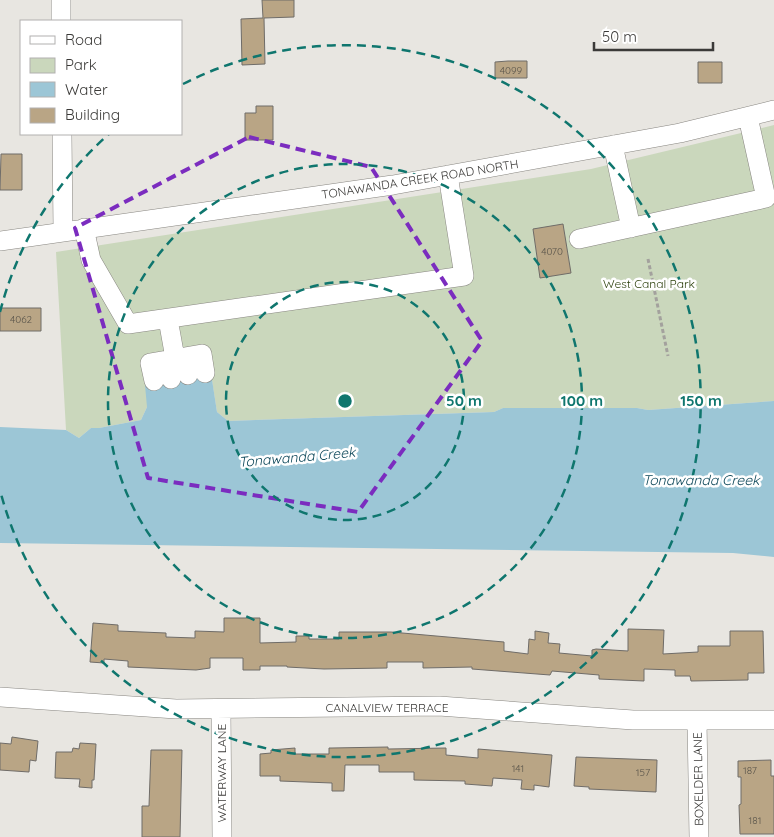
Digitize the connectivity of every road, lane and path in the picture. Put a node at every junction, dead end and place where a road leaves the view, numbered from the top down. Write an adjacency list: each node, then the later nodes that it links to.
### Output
1 (61, 0): 2 (street)
2 (61, 20)
3 (774, 110): 4 (street, TONAWANDA CREEK ROAD NORTH)
4 (748, 117): 6 (street, TONAWANDA CREEK ROAD NORTH); 9 (street)
5 (62, 135): 10 (street)
6 (613, 145): 7 (street, TONAWANDA CREEK ROAD NORTH); 9 (street)
7 (448, 175): 8 (street, TONAWANDA CREEK ROAD NORTH); 14 (street)
8 (84, 228): 10 (street, TONAWANDA CREEK ROAD NORTH); 14 (street)
9 (631, 228): 11 (street)
10 (63, 231): 12 (street, TONAWANDA CREEK ROAD NORTH)
11 (579, 239)
12 (0, 241)
13 (648, 259): 15 (path)
14 (168, 319): 16 (street)
15 (668, 356)
16 (178, 369)
17 (0, 697): 18 (street, CANALVIEW TERRACE)
18 (221, 710): 20 (street, CANALVIEW TERRACE); 21 (street, WATERWAY LANE)
19 (774, 720): 20 (street, CANALVIEW TERRACE)
20 (697, 721): 22 (street, BOXELDER LANE)
21 (222, 837)
22 (699, 837)

